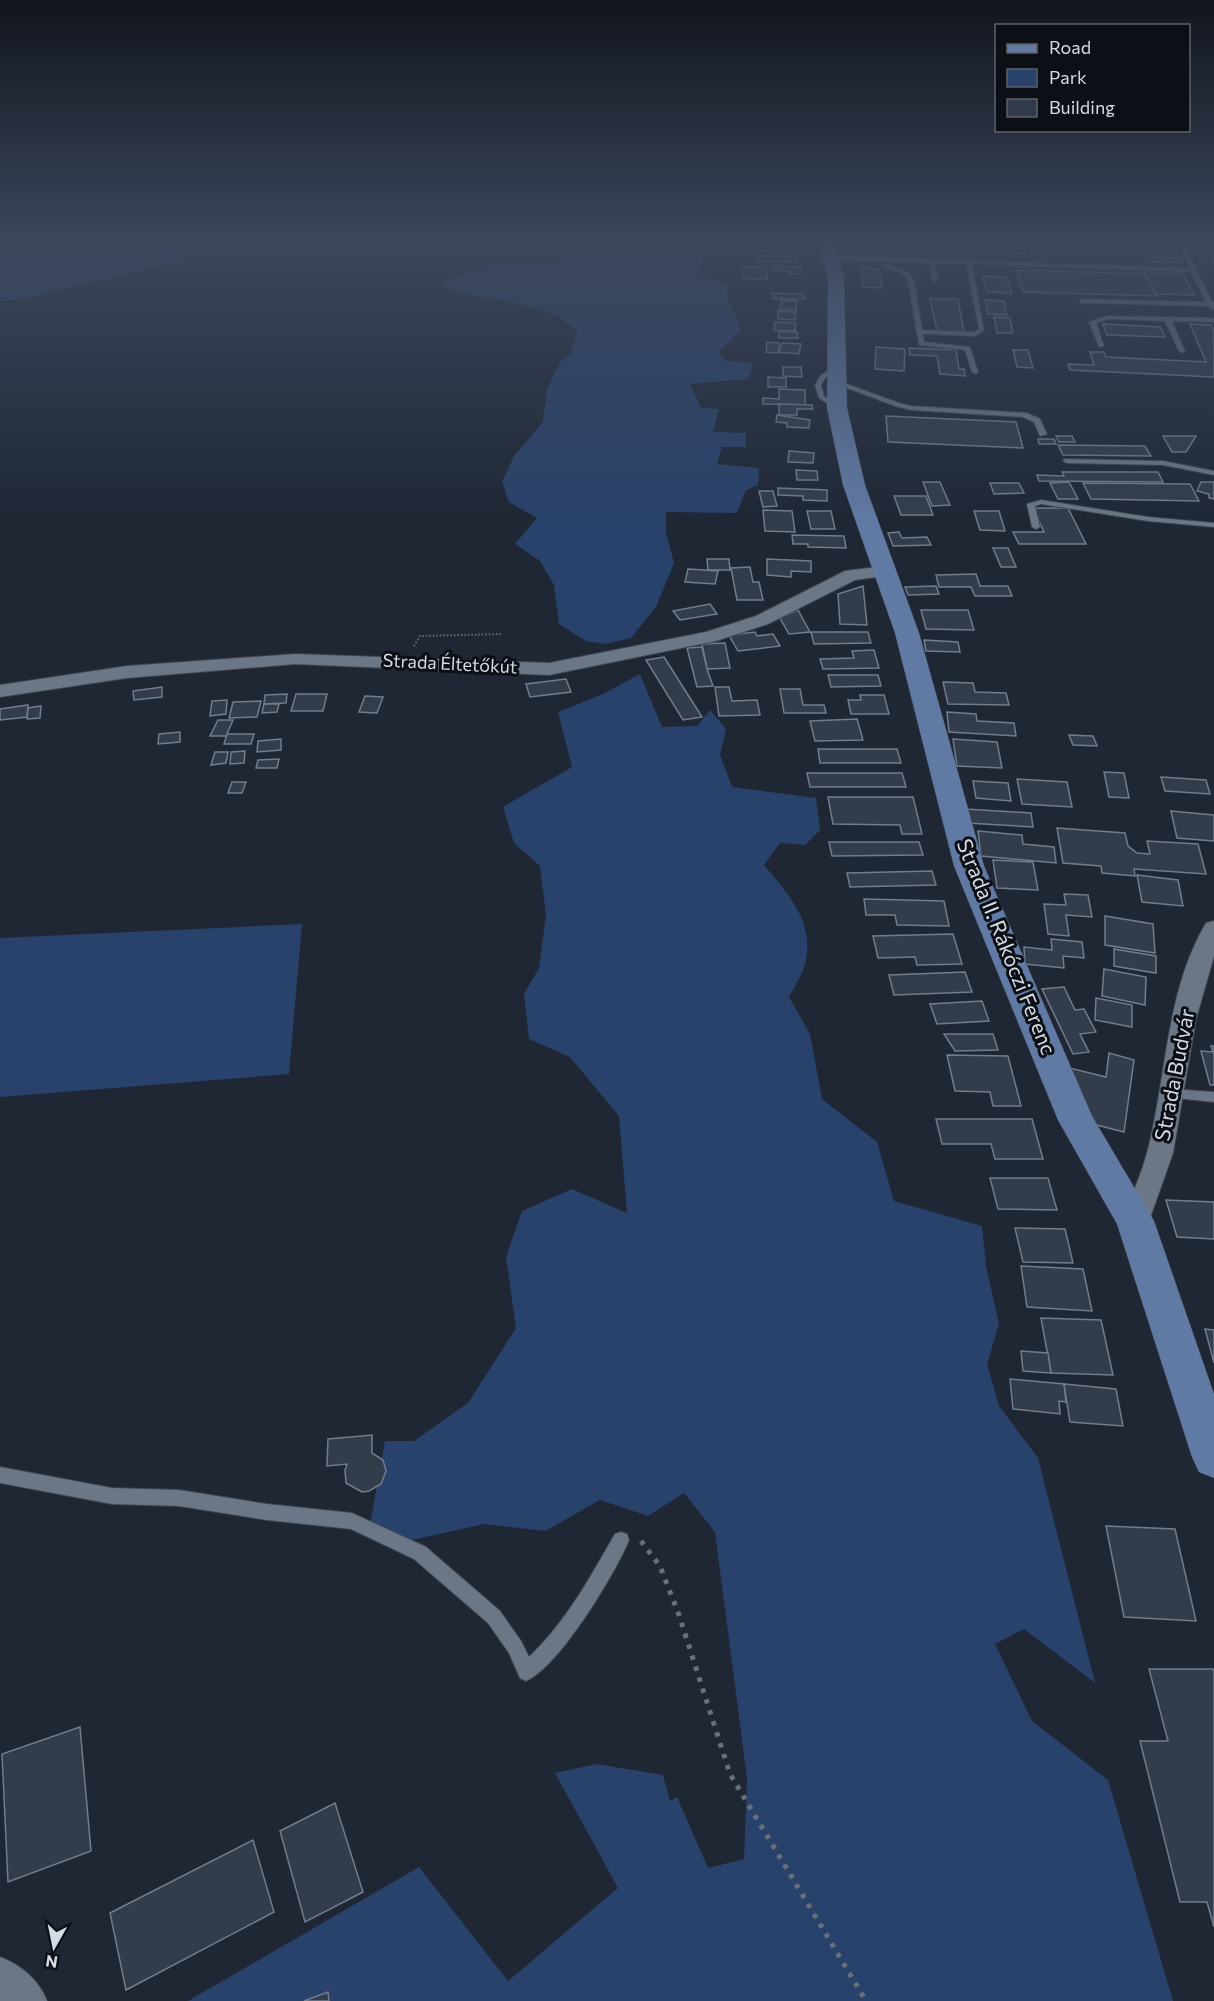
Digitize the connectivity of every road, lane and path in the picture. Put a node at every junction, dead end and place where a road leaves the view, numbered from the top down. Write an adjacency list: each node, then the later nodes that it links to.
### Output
1 (837, 335): 8 (main road, Strada II. Rákóczi Ferenc)
2 (920, 335): 7 (lane)
3 (1097, 335): 5 (lane)
4 (1175, 335): 6 (lane)
5 (1101, 346)
6 (1182, 351)
7 (975, 372)
8 (836, 386): 9 (lane); 14 (main road, Strada II. Rákóczi Ferenc)
9 (1043, 434)
10 (1067, 461): 11 (lane)
11 (1214, 473)
12 (1214, 525): 13 (lane)
13 (1036, 527)
14 (885, 571): 16 (street, Strada Éltetőkút); 21 (main road, Strada II. Rákóczi Ferenc)
15 (502, 634): 16 (path)
16 (404, 662): 17 (street, Strada Éltetőkút)
17 (0, 691)
18 (1214, 929): 19 (street, Strada Budvár)
19 (1171, 1094): 20 (lane); 21 (street, Strada Budvár)
20 (1214, 1097)
21 (1135, 1221): 22 (main road, Strada II. Rákóczi Ferenc)
22 (1214, 1457)
23 (0, 1475): 24 (lane)
24 (621, 1540): 27 (path)
25 (0, 1977): 26 (street)
26 (27, 2001)
27 (866, 2001)

